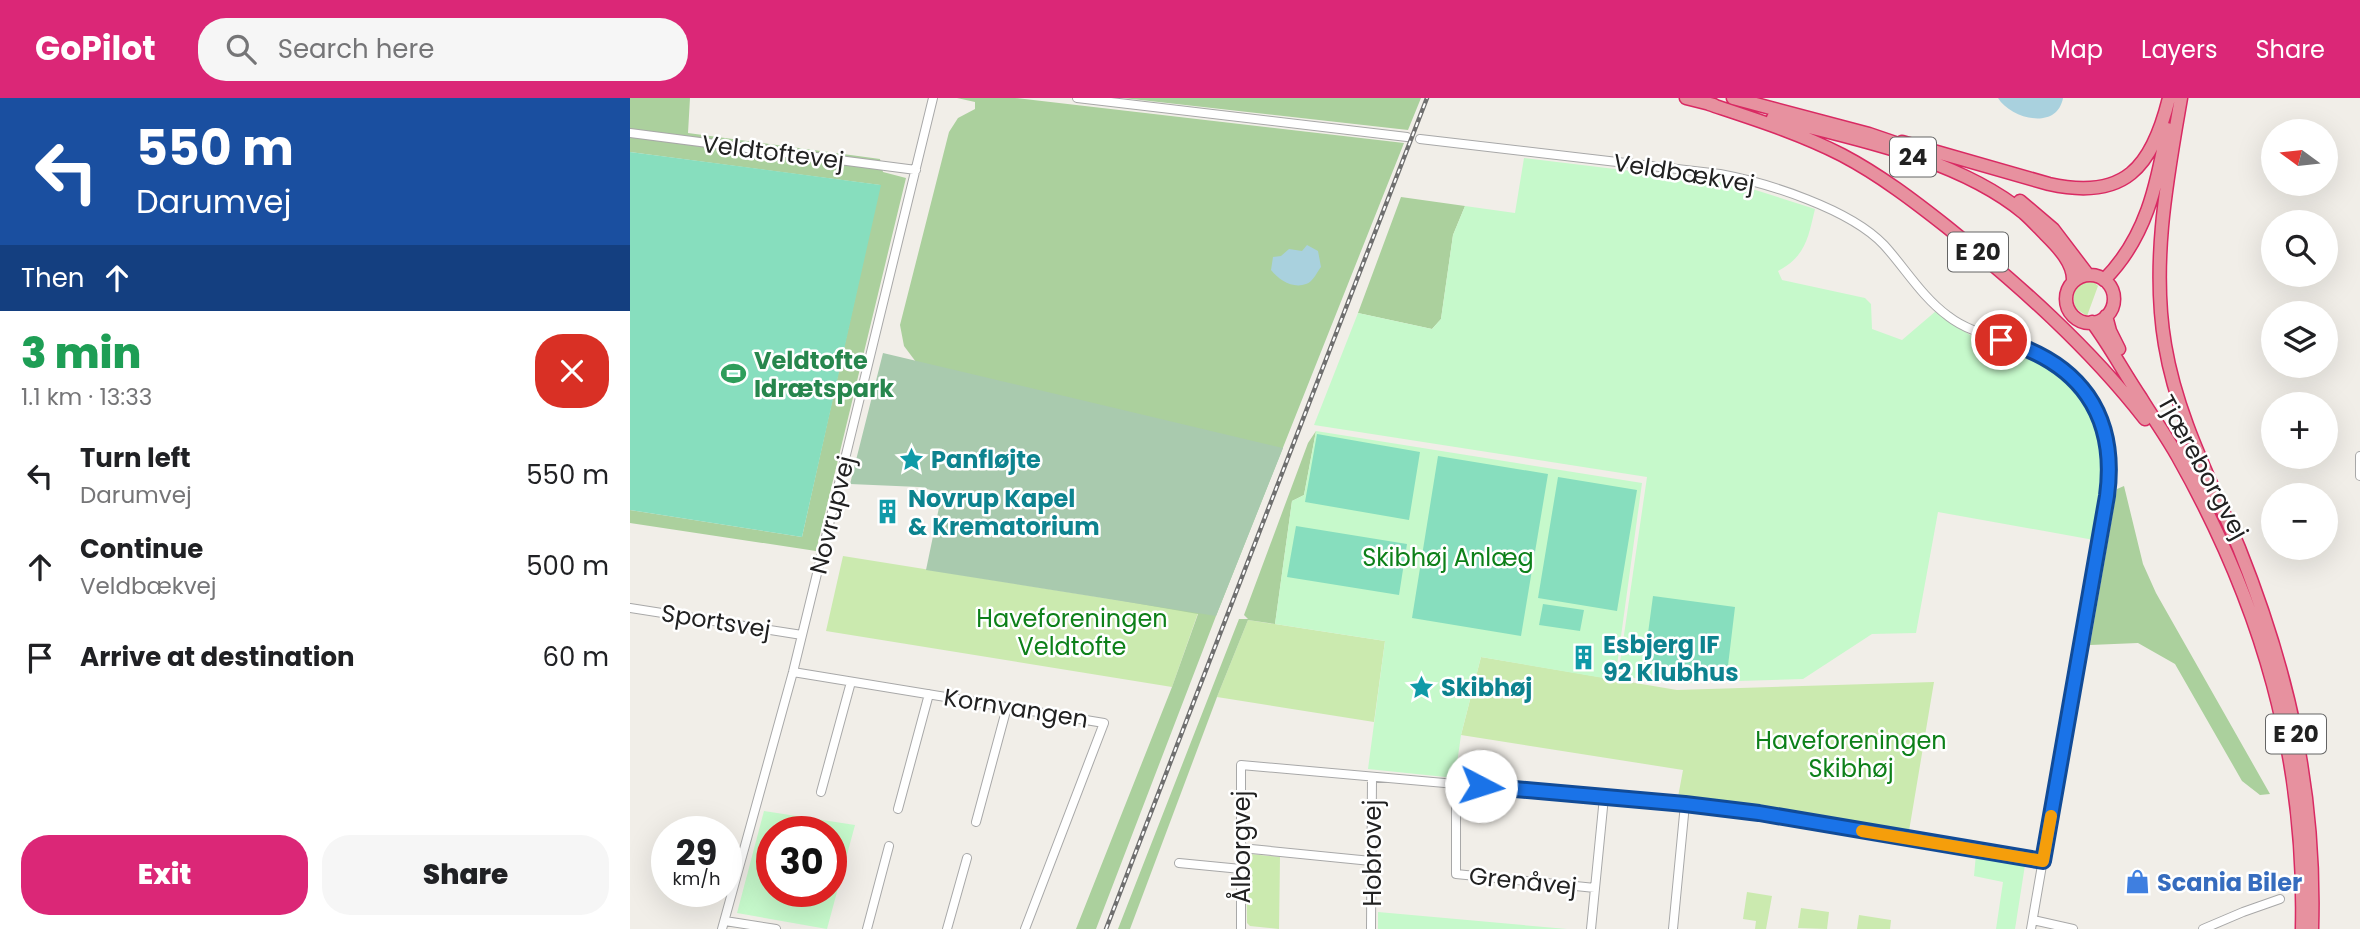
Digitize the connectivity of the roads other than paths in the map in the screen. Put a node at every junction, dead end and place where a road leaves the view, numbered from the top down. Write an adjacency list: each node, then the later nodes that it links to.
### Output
1 (933, 98): 13 (street, Novrupvej)
2 (1077, 98): 10 (street)
3 (1686, 98): 7 (highway, E 20)
4 (1733, 98): 9 (highway, E 20)
5 (2171, 98): 9 (highway); 16 (highway)
6 (2181, 98): 12 (highway, Tjæreborgvej)
7 (1709, 104): 15 (highway, 24); 21 (highway, E 20)
8 (630, 134): 13 (street, Veldtoftevej)
9 (1869, 134): 14 (highway, E 20)
10 (1407, 137)
11 (1420, 139): 40 (street, Veldbækvej)
12 (2172, 151): 16 (highway); 22 (highway, Tjæreborgvej)
13 (916, 170): 24 (street, Novrupvej)
14 (2088, 275): 15 (highway); 16 (highway)
15 (2073, 281): 18 (highway, E 20)
16 (2107, 283): 17 (highway, E 20)
17 (2106, 316): 18 (highway); 22 (highway, Tjæreborgvej / E 20)
18 (2092, 322): 21 (highway, Tjæreborgvej / E 20)
19 (2360, 456): 20 (street)
20 (2360, 476)
21 (2189, 478): 57 (highway, Tjæreborgvej / E 20)
22 (2238, 547): 58 (highway, Tjæreborgvej / E 20)
23 (630, 608): 24 (street, Sportsvej)
24 (802, 635): 25 (street, Novrupvej)
25 (793, 672): 26 (street, Kornvangen); 45 (street, Novrupvej)
26 (851, 682): 27 (street, Kornvangen); 31 (street)
27 (929, 694): 28 (street, Kornvangen); 34 (street)
28 (1007, 707): 35 (street); 50 (street, Kornvangen)
29 (1372, 777): 30 (street); 37 (street, Ålborgvej); 39 (street, Hobrovej)
30 (1456, 784): 32 (street); 43 (street, Grenåvej)
31 (821, 793)
32 (1604, 797): 33 (street); 43 (street)
33 (1685, 804): 40 (street); 54 (street)
34 (898, 809)
35 (976, 822)
36 (889, 846): 48 (street)
37 (1241, 848): 39 (street); 42 (street, Ålborgvej)
38 (967, 858): 49 (street)
39 (1371, 861): 52 (street, Hobrovej)
40 (2043, 861): 46 (street, Veldbækvej)
41 (1179, 863): 42 (street)
42 (1241, 869): 51 (street, Ålborgvej)
43 (1595, 888): 53 (street)
44 (2280, 899): 56 (street)
45 (724, 925): 47 (street)
46 (2032, 925): 55 (street)
47 (776, 929)
48 (867, 929)
49 (947, 929)
50 (1025, 929)
51 (1241, 929)
52 (1371, 929)
53 (1591, 929)
54 (1673, 929)
55 (2073, 929)
56 (2203, 929)
57 (2302, 929)
58 (2312, 929)

